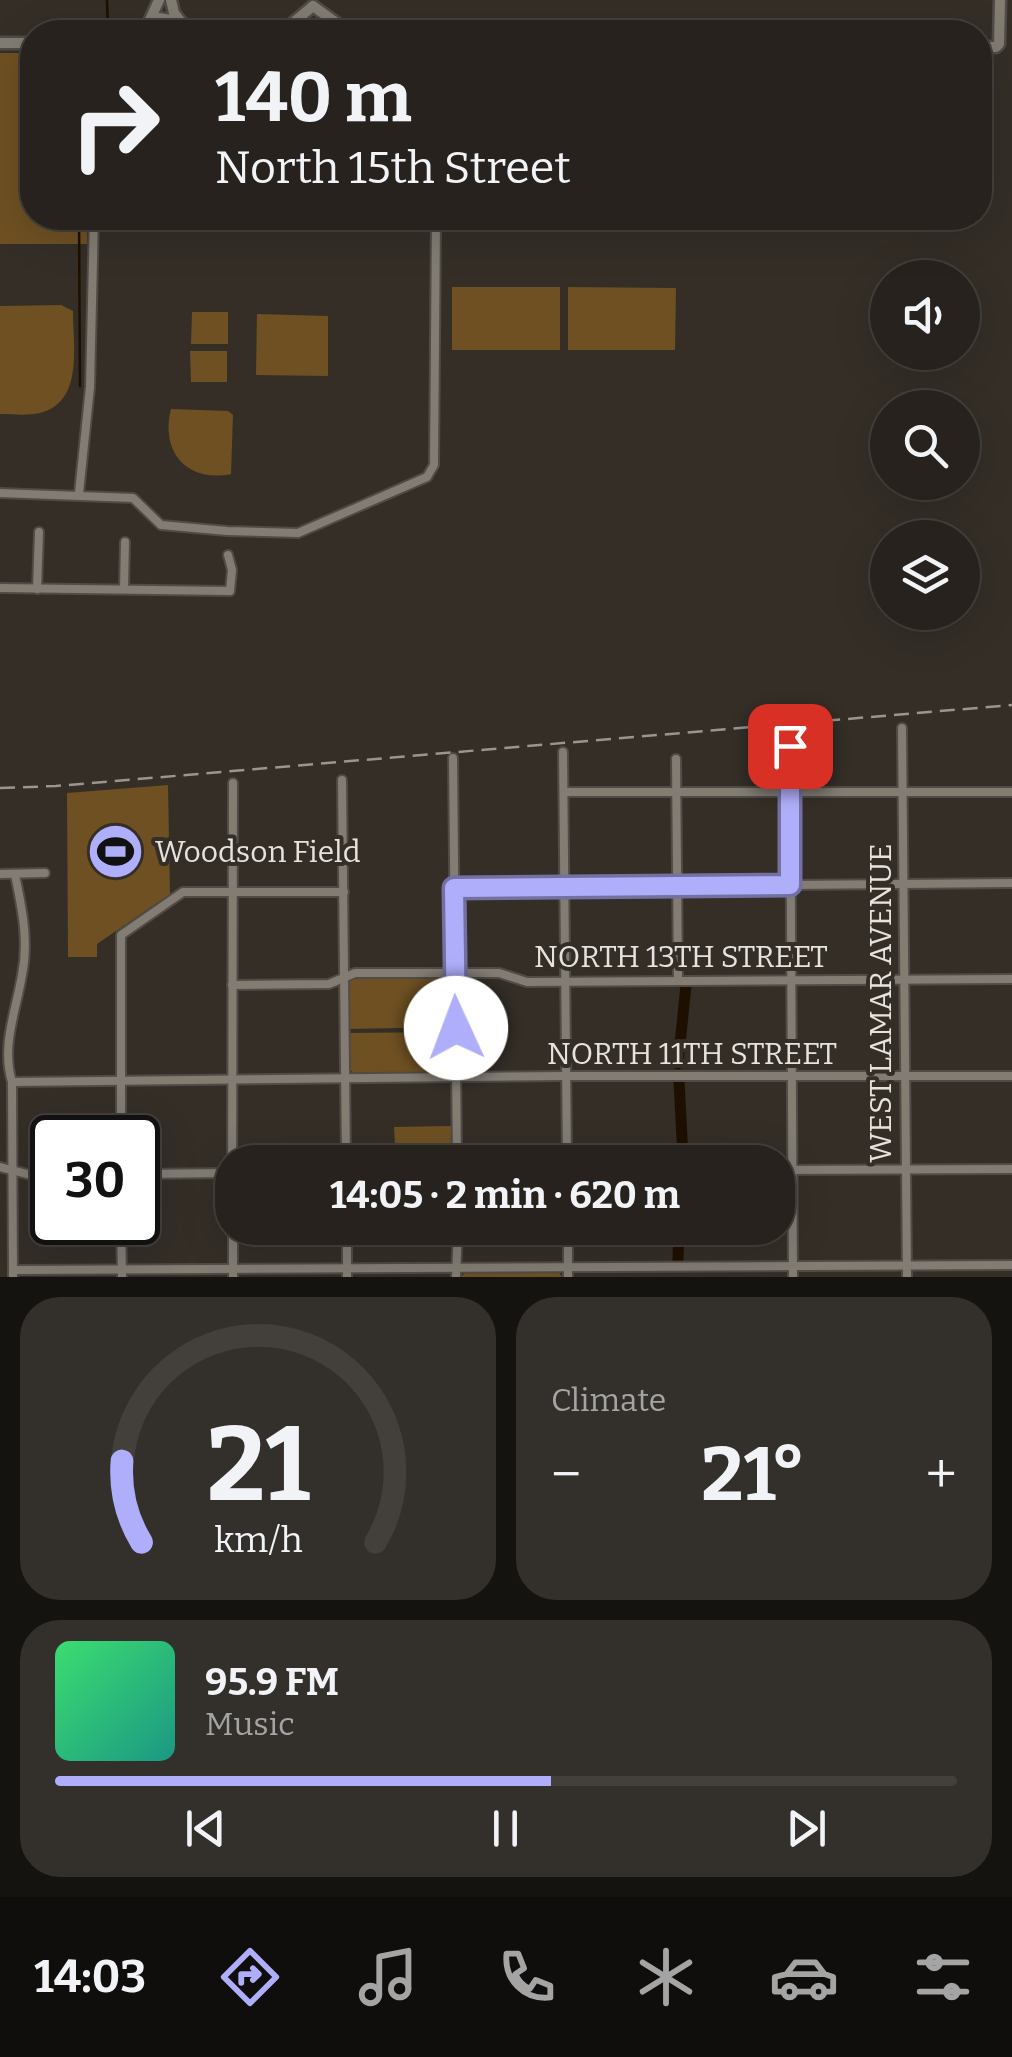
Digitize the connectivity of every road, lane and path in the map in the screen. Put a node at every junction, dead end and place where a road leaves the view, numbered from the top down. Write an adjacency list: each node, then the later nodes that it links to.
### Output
1 (1000, 0): 5 (street)
2 (315, 3): 3 (street); 4 (street)
3 (296, 20)
4 (335, 20)
5 (992, 48)
6 (94, 230): 9 (street)
7 (436, 230): 9 (street)
8 (0, 493): 9 (street)
9 (80, 493)
10 (39, 532): 14 (street)
11 (125, 542): 15 (street)
12 (228, 555): 15 (street)
13 (0, 588): 14 (street)
14 (37, 589): 15 (street)
15 (124, 589)
16 (902, 728): 26 (street, WEST LAMAR AVENUE)
17 (790, 746): 25 (street)
18 (563, 752): 23 (street)
19 (453, 758): 36 (street)
20 (676, 759): 27 (street)
21 (342, 780): 38 (street)
22 (232, 783): 37 (street)
23 (564, 792): 27 (street); 35 (street)
24 (1012, 792): 26 (street)
25 (789, 793): 26 (street); 27 (street); 33 (street)
26 (902, 793): 32 (street, WEST LAMAR AVENUE)
27 (676, 794): 34 (street)
28 (0, 874): 30 (street)
29 (46, 874): 30 (street)
30 (15, 875): 47 (street)
31 (1012, 883): 32 (street)
32 (904, 884): 33 (street); 41 (street, WEST LAMAR AVENUE)
33 (790, 885): 34 (street); 44 (street)
34 (678, 886): 35 (street); 43 (street)
35 (564, 887): 36 (street); 45 (street)
36 (454, 888): 39 (street)
37 (232, 892): 38 (street); 46 (street); 55 (street)
38 (344, 892): 40 (street)
39 (454, 973): 40 (street, NORTH 13TH STREET); 45 (street, NORTH 13TH STREET); 53 (street)
40 (344, 978): 46 (street, NORTH 13TH STREET); 52 (street)
41 (904, 978): 42 (street, NORTH 13TH STREET); 44 (street, NORTH 13TH STREET); 50 (street, WEST LAMAR AVENUE)
42 (1012, 979)
43 (678, 980): 44 (street, NORTH 13TH STREET); 45 (street, NORTH 13TH STREET)
44 (791, 980): 49 (street)
45 (564, 982): 48 (street)
46 (232, 984): 54 (street)
47 (3, 1066): 56 (street)
48 (565, 1076): 49 (street, NORTH 11TH STREET); 53 (street, NORTH 11TH STREET); 61 (street)
49 (792, 1076): 50 (street, NORTH 11TH STREET); 62 (street)
50 (904, 1076): 51 (street, NORTH 11TH STREET); 67 (street, WEST LAMAR AVENUE)
51 (1012, 1076)
52 (345, 1078): 53 (street, NORTH 11TH STREET); 54 (street, NORTH 11TH STREET); 59 (street)
53 (457, 1078): 60 (street)
54 (233, 1079): 55 (street, NORTH 11TH STREET); 58 (street)
55 (121, 1080): 56 (street, NORTH 11TH STREET); 57 (street)
56 (12, 1082): 65 (street)
57 (121, 1115)
58 (232, 1145)
59 (346, 1145)
60 (457, 1145)
61 (567, 1145)
62 (791, 1145)
63 (0, 1167): 65 (street)
64 (1012, 1169): 67 (street)
65 (13, 1170): 69 (street); 81 (street)
66 (795, 1170): 67 (street)
67 (905, 1170): 78 (street, WEST LAMAR AVENUE)
68 (215, 1173): 70 (street)
69 (30, 1174)
70 (160, 1174)
71 (122, 1245): 86 (street)
72 (232, 1245): 82 (street)
73 (346, 1245): 84 (street)
74 (457, 1245): 85 (street)
75 (568, 1245): 83 (street)
76 (793, 1245): 80 (street)
77 (2, 1261): 81 (street)
78 (907, 1265): 79 (street); 80 (street); 88 (street, WEST LAMAR AVENUE)
79 (1012, 1265)
80 (793, 1266): 83 (street); 87 (street)
81 (13, 1269): 86 (street)
82 (233, 1272): 84 (street); 86 (street)
83 (568, 1272): 85 (street)
84 (347, 1273): 85 (street)
85 (456, 1273)
86 (122, 1274)
87 (793, 1277)
88 (907, 1277)

